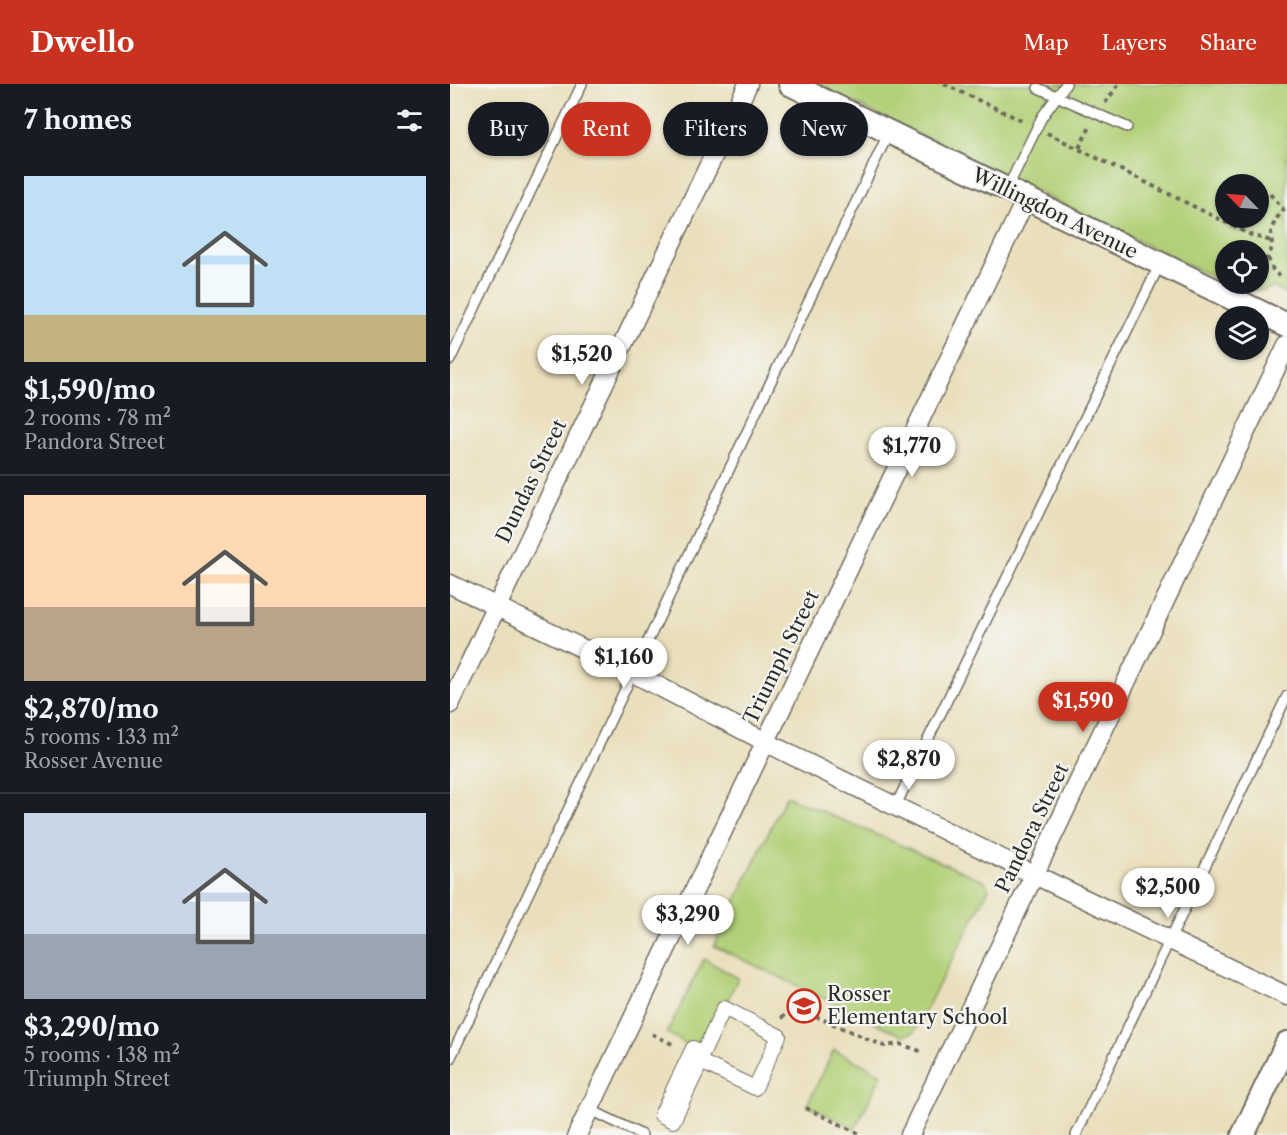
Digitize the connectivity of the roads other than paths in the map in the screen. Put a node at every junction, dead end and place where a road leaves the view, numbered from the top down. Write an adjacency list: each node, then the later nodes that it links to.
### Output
1 (582, 84): 13 (lane)
2 (748, 84): 15 (street, Dundas Street)
3 (790, 84): 8 (street, Willingdon Avenue)
4 (1066, 84): 6 (lane)
5 (1038, 88): 6 (lane)
6 (1057, 97): 7 (lane); 9 (lane)
7 (1127, 127)
8 (889, 132): 9 (street, Willingdon Avenue); 16 (lane)
9 (1016, 194): 10 (street, Willingdon Avenue); 19 (street, Triumph Street)
10 (1160, 264): 11 (street, Willingdon Avenue); 20 (lane)
11 (1287, 325)
12 (1287, 345): 21 (street, Pandora Street)
13 (450, 360)
14 (450, 584): 15 (street)
15 (497, 607): 16 (street); 18 (street, Dundas Street)
16 (633, 673): 19 (street); 26 (lane)
17 (1287, 696): 22 (lane)
18 (450, 704)
19 (766, 741): 20 (street); 27 (street, Triumph Street)
20 (896, 805): 21 (street)
21 (1035, 875): 22 (street); 30 (street, Pandora Street)
22 (1170, 940): 23 (street); 31 (lane)
23 (1287, 996)
24 (765, 1029): 24 (street)
25 (1287, 1043): 32 (street)
26 (450, 1059)
27 (589, 1109): 28 (street, Triumph Street); 29 (lane)
28 (577, 1135)
29 (642, 1135)
30 (910, 1135)
31 (1076, 1135)
32 (1243, 1135)

